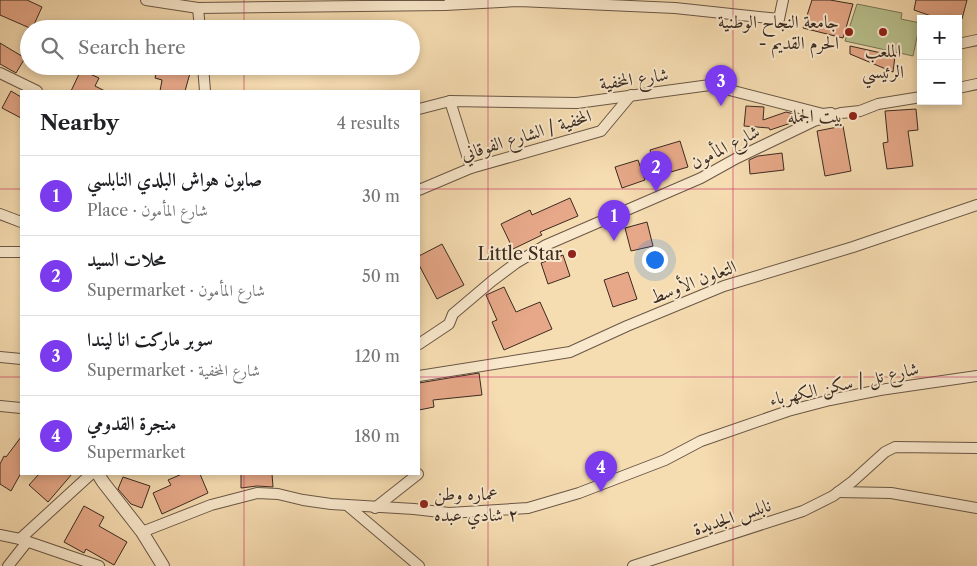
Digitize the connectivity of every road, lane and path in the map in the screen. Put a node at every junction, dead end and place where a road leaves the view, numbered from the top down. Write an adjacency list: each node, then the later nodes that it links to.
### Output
1 (146, 0): 3 (street)
2 (780, 1): 3 (street)
3 (198, 8): 4 (street)
4 (199, 20)
5 (977, 40): 6 (street)
6 (962, 43)
7 (0, 73): 11 (street)
8 (204, 75): 12 (street)
9 (977, 84): 10 (street)
10 (962, 87)
11 (35, 90)
12 (205, 90)
13 (631, 95): 15 (street, شارع المخفية); 17 (street, شارع المخفية); 18 (street, المخفية / الشارع الفوقاني)
14 (917, 98): 17 (street, شارع المأمون)
15 (450, 101): 16 (street, شارع المخفية); 18 (street)
16 (420, 108)
17 (850, 112): 25 (street, شارع المأمون)
18 (471, 168): 19 (street, المخفية / الشارع الفوقاني)
19 (420, 190)
20 (977, 205): 28 (street, التعاون الأوسط)
21 (0, 214): 22 (street)
22 (20, 222)
23 (0, 252): 24 (street)
24 (20, 252)
25 (420, 343)
26 (0, 357): 27 (street)
27 (20, 360)
28 (420, 376)
29 (977, 376): 38 (street, شارع تل / سكن الكهرباء)
30 (0, 406): 31 (street)
31 (20, 408)
32 (977, 448): 36 (street, نابلس الجديدة)
33 (90, 475): 42 (street)
34 (99, 475): 40 (street)
35 (417, 475): 38 (street)
36 (838, 492): 39 (street); 47 (street, نابلس الجديدة)
37 (347, 505): 38 (street, شارع تل / سكن الكهرباء); 40 (street, شارع تل / سكن الكهرباء); 46 (street)
38 (376, 508)
39 (977, 508)
40 (142, 532): 45 (street)
41 (0, 535): 42 (street)
42 (24, 541): 43 (street); 44 (street)
43 (8, 566)
44 (99, 566)
45 (163, 566)
46 (419, 566)
47 (633, 566)

